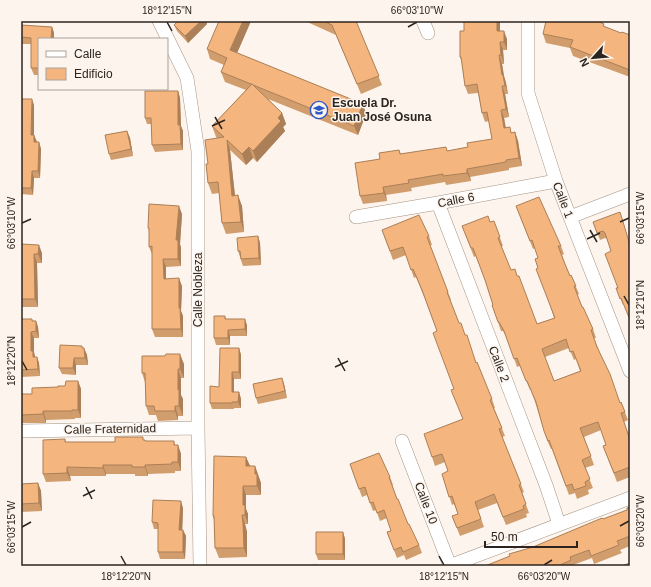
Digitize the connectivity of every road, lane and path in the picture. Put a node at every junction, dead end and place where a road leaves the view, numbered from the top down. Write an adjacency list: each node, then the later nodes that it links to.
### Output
1 (159, 21): 3 (street, Calle Nobleza)
2 (528, 21): 5 (street, Calle 1)
3 (168, 38)
4 (168, 39): 11 (street, Calle Nobleza)
5 (556, 180): 7 (street, Calle 6); 9 (street, Calle 1)
6 (630, 194): 9 (street)
7 (438, 203): 8 (street, Calle 6); 15 (street, Calle 2)
8 (356, 217)
9 (570, 217): 10 (street, Calle 1)
10 (630, 371)
11 (198, 428): 12 (street, Calle Fraternidad); 16 (street, Calle Nobleza)
12 (21, 431)
13 (402, 441): 17 (street, Calle 10)
14 (630, 498): 15 (street)
15 (559, 524): 17 (street)
16 (200, 566)
17 (450, 566)

